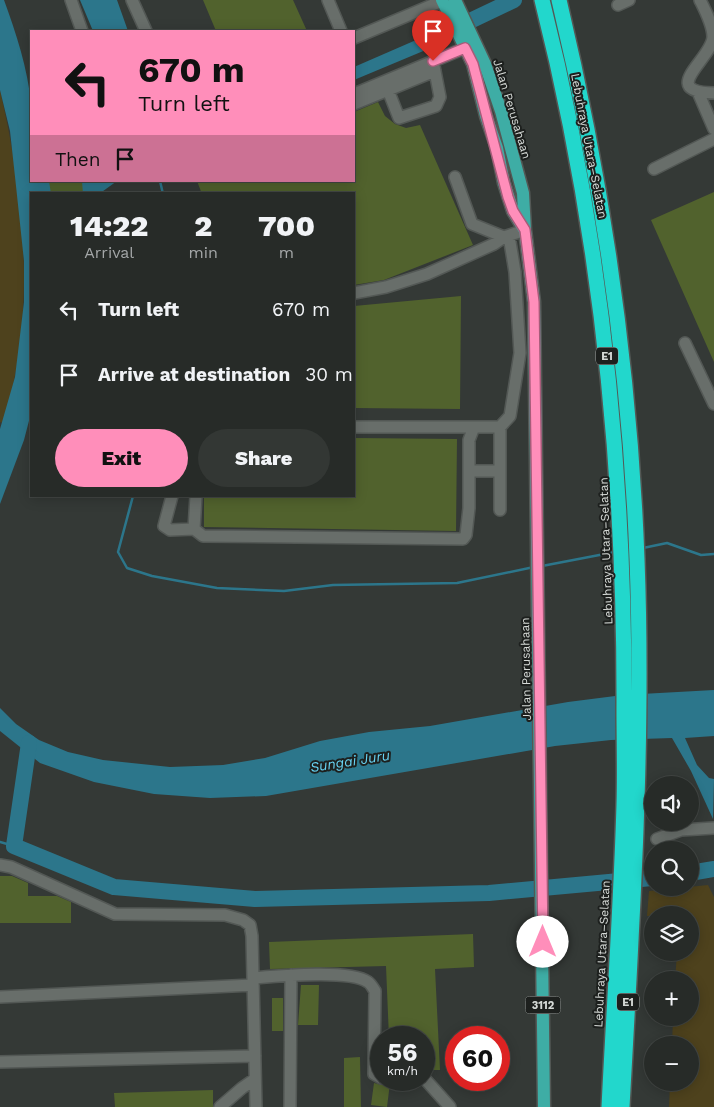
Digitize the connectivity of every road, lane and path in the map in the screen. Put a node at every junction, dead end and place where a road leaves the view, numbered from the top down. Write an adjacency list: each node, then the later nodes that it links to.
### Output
1 (71, 0): 10 (street)
2 (132, 0): 11 (street)
3 (328, 0): 12 (street)
4 (559, 0): 39 (highway, Lebuhraya Utara–Selatan / E1)
5 (629, 0): 9 (street)
6 (446, 2): 13 (street); 14 (main road, Jalan Perusahaan / 3112); 25 (main road, Jalan Perusahaan / 3112)
7 (543, 3): 39 (highway, Lebuhraya Utara–Selatan / E1)
8 (706, 3): 17 (street)
9 (618, 5)
10 (82, 30)
11 (146, 30)
12 (341, 30)
13 (355, 38)
14 (463, 42): 15 (street); 25 (main road, Jalan Perusahaan / 3112)
15 (434, 66): 16 (street); 16 (street); 19 (street)
16 (388, 90): 20 (street)
17 (698, 92): 18 (street); 21 (street)
18 (714, 93)
19 (355, 94)
20 (355, 104)
21 (714, 129)
22 (714, 139): 23 (street)
23 (654, 169)
24 (455, 177): 26 (street)
25 (525, 230): 26 (street); 56 (main road, Jalan Perusahaan / 3112)
26 (506, 236): 27 (street); 32 (street)
27 (355, 293)
28 (685, 343): 29 (street)
29 (714, 404)
30 (355, 427): 31 (street)
31 (474, 427): 32 (street); 33 (street)
32 (500, 427): 34 (street)
33 (469, 471): 34 (street); 38 (street)
34 (500, 471): 37 (street)
35 (172, 497): 38 (street)
36 (196, 497): 38 (street)
37 (500, 510)
38 (194, 529)
39 (629, 538): 43 (highway, Lebuhraya Utara–Selatan / E1)
40 (714, 828): 41 (street)
41 (657, 838)
42 (0, 865): 45 (street)
43 (626, 898): 57 (highway, Lebuhraya Utara–Selatan / E1); 58 (highway, Lebuhraya Utara–Selatan / E1)
44 (291, 976): 45 (street); 47 (street); 54 (street)
45 (253, 981): 46 (street); 48 (street)
46 (0, 997)
47 (374, 1026)
48 (255, 1056): 49 (street); 50 (street)
49 (0, 1062)
50 (256, 1079): 52 (street); 53 (street)
51 (435, 1090): 55 (street)
52 (220, 1107)
53 (256, 1107)
54 (290, 1107)
55 (450, 1107)
56 (544, 1107)
57 (609, 1107)
58 (622, 1107)

